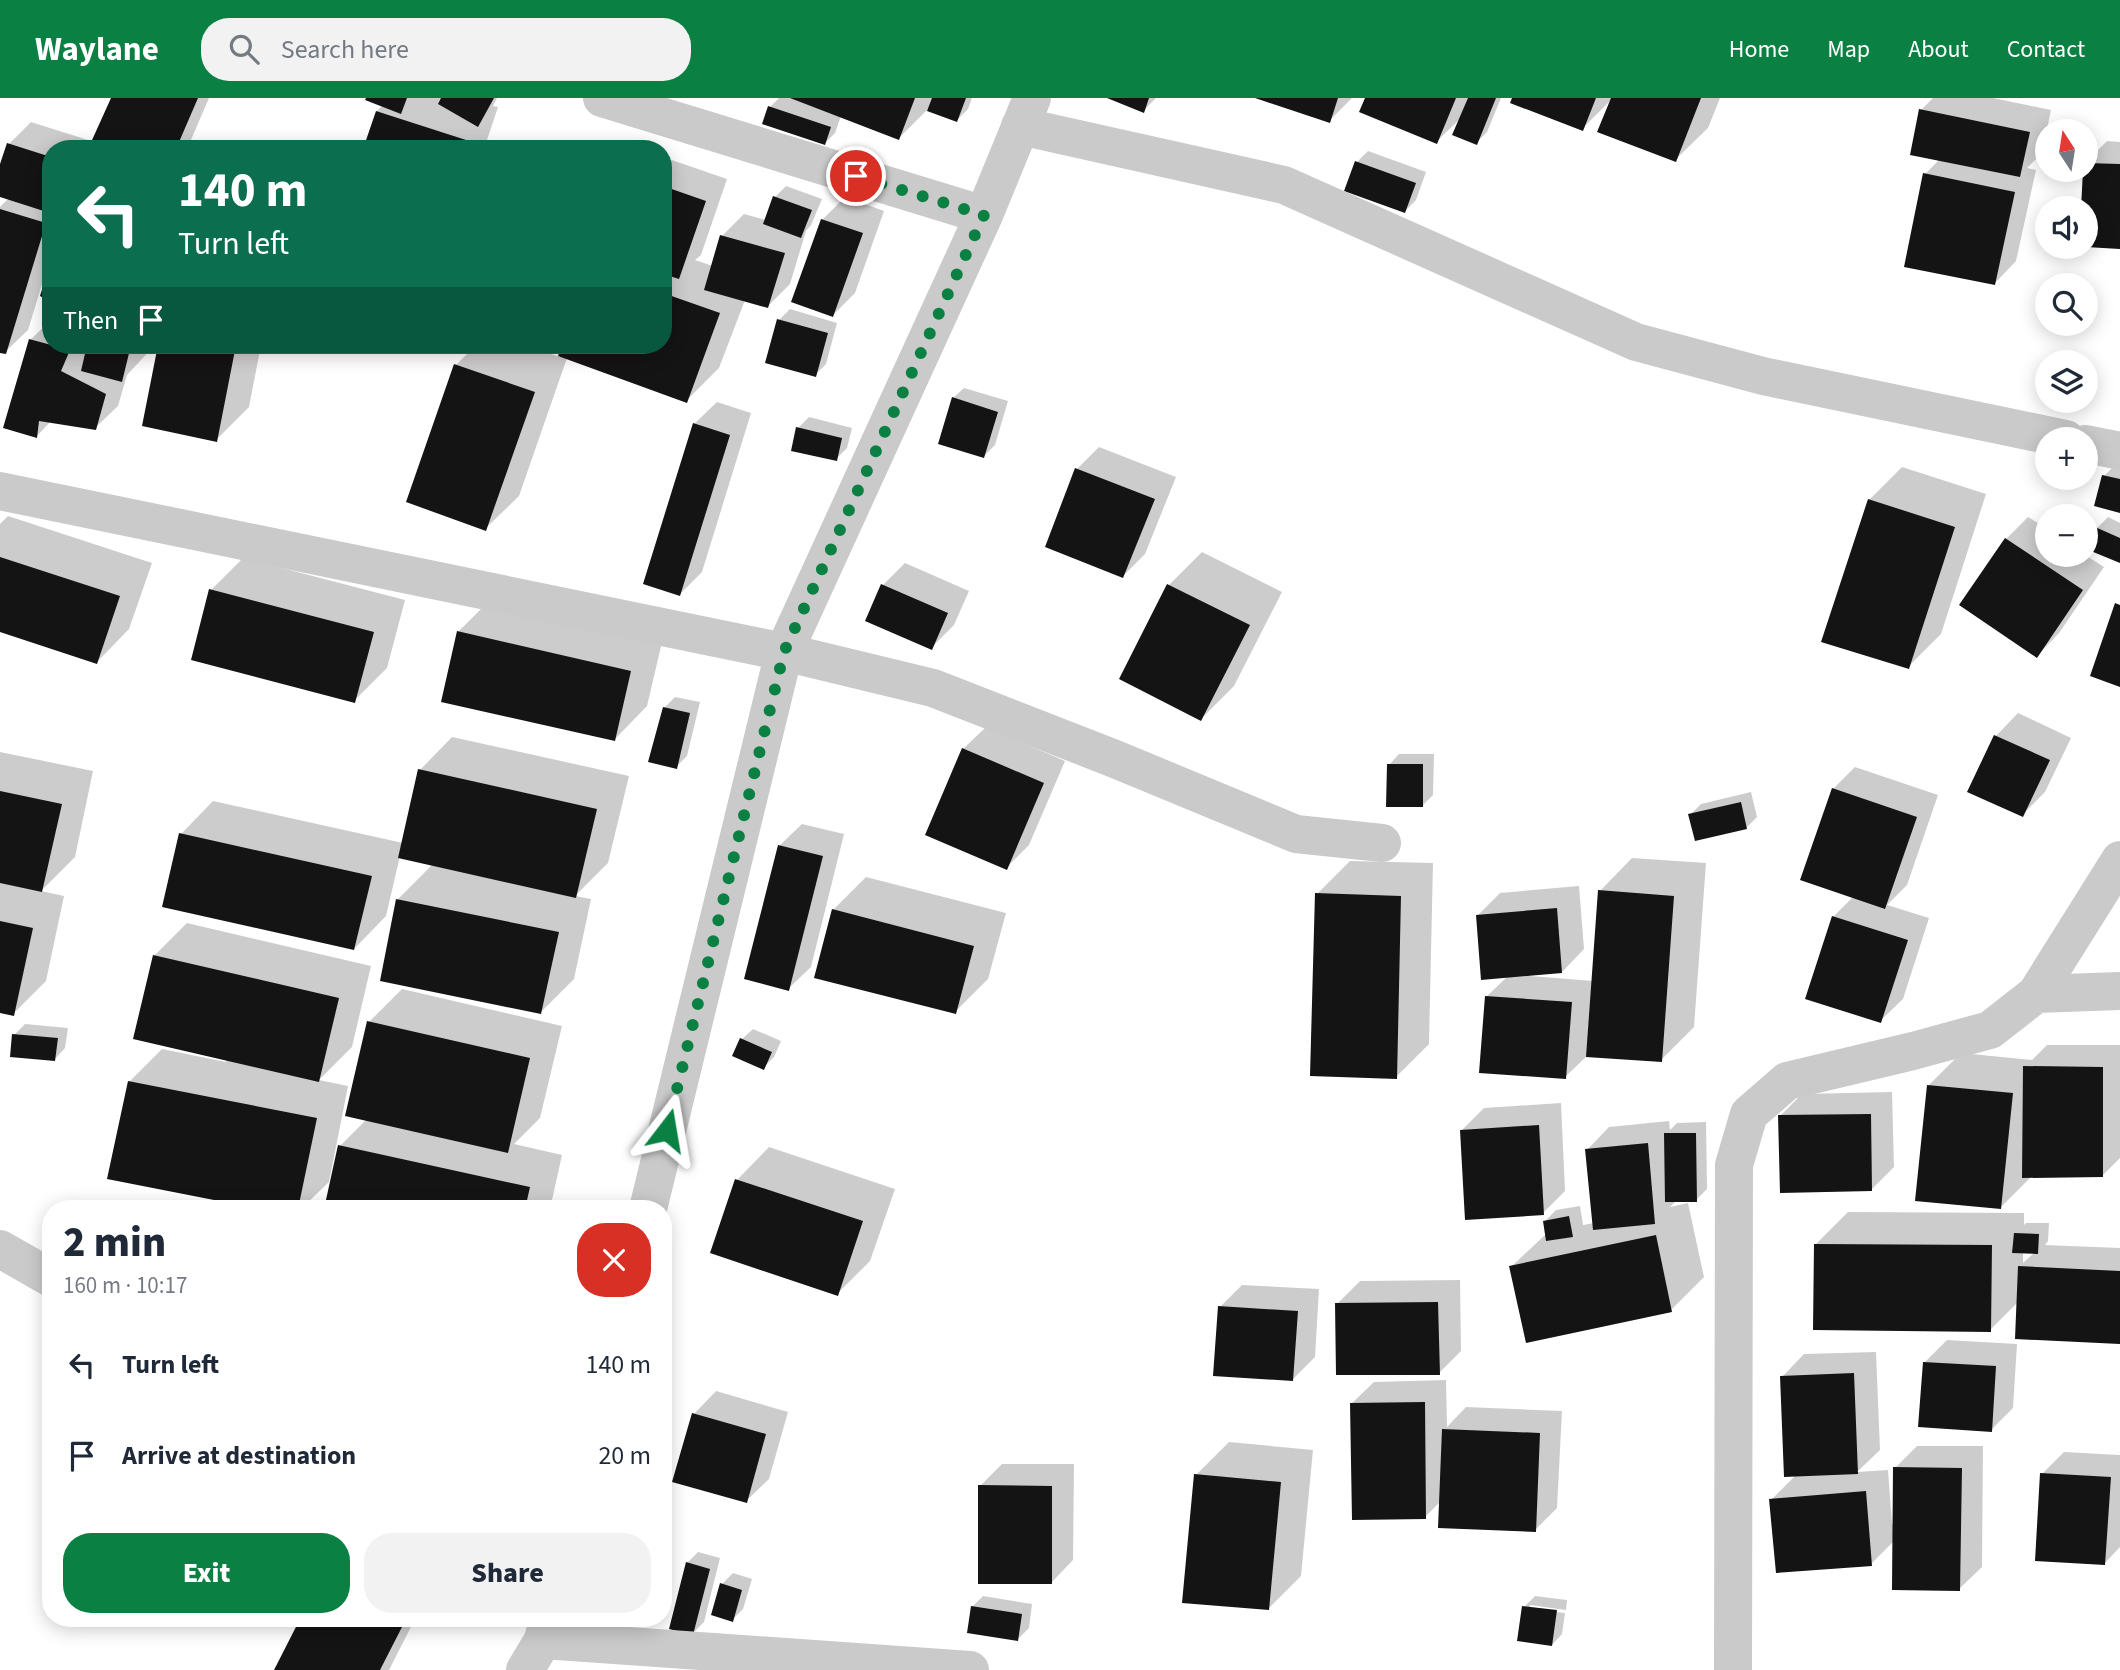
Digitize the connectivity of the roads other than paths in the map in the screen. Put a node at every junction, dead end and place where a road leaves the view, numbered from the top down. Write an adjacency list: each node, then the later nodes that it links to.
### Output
1 (602, 98): 3 (street)
2 (1026, 112): 3 (street); 4 (street)
3 (984, 215): 8 (street)
4 (2035, 433)
5 (2098, 446): 6 (street)
6 (2120, 451)
7 (0, 491): 8 (street)
8 (784, 652): 9 (street); 13 (street)
9 (1382, 843)
10 (2120, 860): 12 (street)
11 (2120, 991): 12 (street)
12 (2036, 994): 18 (street)
13 (650, 1200)
14 (0, 1249): 15 (street)
15 (42, 1273)
16 (539, 1643): 17 (street)
17 (970, 1670)
18 (1733, 1670)

